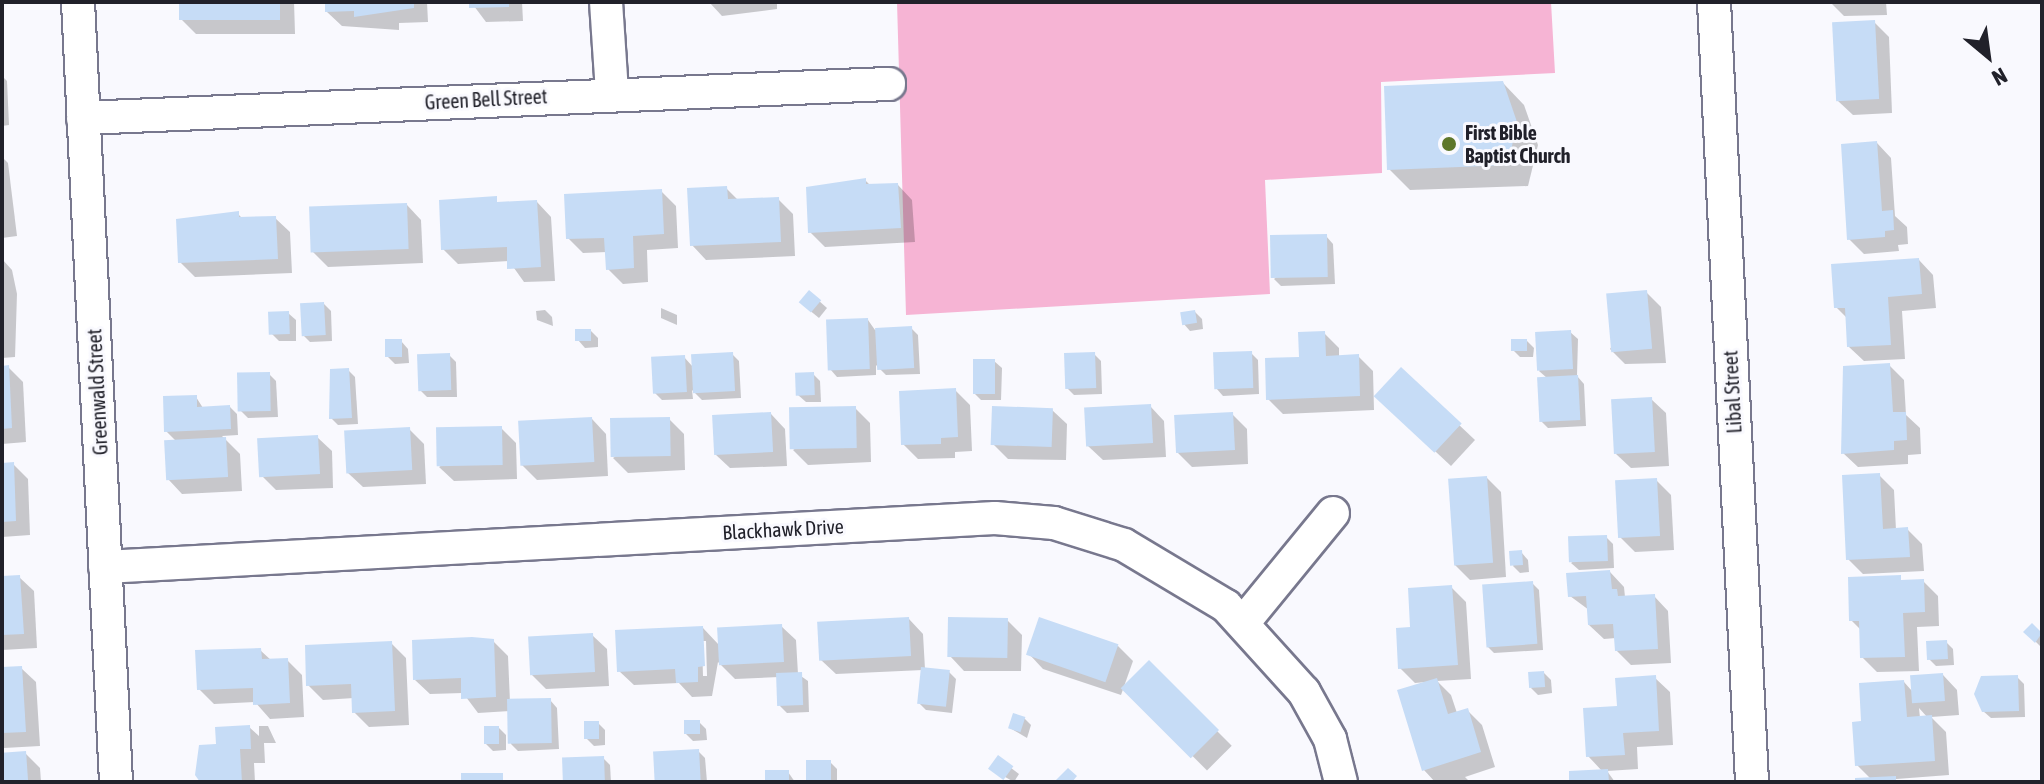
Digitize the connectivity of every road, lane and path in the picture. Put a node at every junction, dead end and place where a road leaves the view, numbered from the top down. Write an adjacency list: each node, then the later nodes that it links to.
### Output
1 (78, 2): 6 (street, Greenwald Street)
2 (606, 2): 5 (street)
3 (1714, 2): 12 (street, Libal Street)
4 (889, 84): 5 (street, Green Bell Street)
5 (612, 93): 6 (street, Green Bell Street)
6 (83, 118): 8 (street, Greenwald Street)
7 (1333, 513): 9 (street)
8 (105, 567): 9 (street, Blackhawk Drive); 10 (street, Greenwald Street)
9 (1243, 623): 11 (street, Blackhawk Drive)
10 (116, 782)
11 (1341, 782)
12 (1752, 782)

